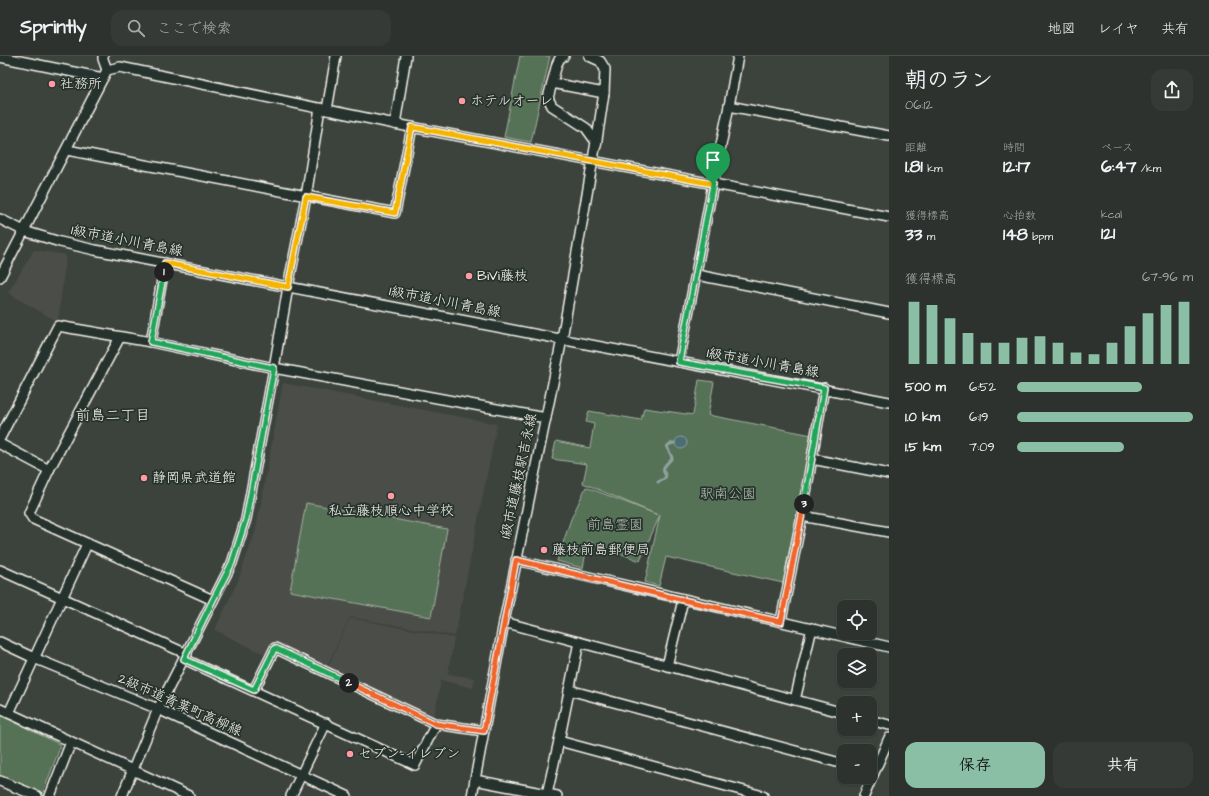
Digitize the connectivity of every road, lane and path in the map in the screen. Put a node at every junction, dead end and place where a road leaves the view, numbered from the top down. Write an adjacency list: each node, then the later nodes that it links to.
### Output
1 (103, 56): 8 (street)
2 (336, 56): 12 (street)
3 (406, 56): 13 (street)
4 (564, 56): 9 (street)
5 (589, 56): 10 (street, 1級市道藤枝駅吉永線)
6 (738, 56): 11 (street)
7 (0, 57): 8 (street)
8 (105, 74): 12 (street); 17 (street)
9 (552, 83): 10 (street); 16 (street)
10 (604, 93): 16 (street, 1級市道藤枝駅吉永線)
11 (730, 106): 15 (street); 19 (street)
12 (324, 109): 13 (street); 20 (street)
13 (395, 124): 14 (street)
14 (412, 127): 18 (street); 20 (street)
15 (889, 136)
16 (596, 145): 18 (street, 1級市道藤枝駅吉永線)
17 (67, 150): 20 (street); 23 (street)
18 (594, 161): 19 (street); 30 (street, 1級市道藤枝駅吉永線)
19 (713, 184): 21 (street); 25 (street)
20 (306, 197): 27 (street)
21 (889, 218)
22 (0, 219): 23 (street, 1級市道小川青島線)
23 (24, 231): 24 (street, 1級市道小川青島線); 26 (street)
24 (165, 263): 27 (street, 1級市道小川青島線); 31 (street)
25 (697, 275): 28 (street); 32 (street)
26 (0, 277)
27 (288, 287): 30 (street, 1級市道小川青島線); 33 (street)
28 (889, 313)
29 (120, 337): 31 (street); 37 (street); 40 (street)
30 (562, 339): 32 (street, 1級市道小川青島線); 36 (street, 1級市道藤枝駅吉永線)
31 (151, 342): 33 (street)
32 (679, 362): 34 (street, 1級市道小川青島線)
33 (274, 368): 36 (street); 48 (street)
34 (824, 388): 35 (street, 1級市道小川青島線); 39 (street)
35 (889, 402)
36 (546, 418): 45 (street, 1級市道藤枝駅吉永線)
37 (0, 438)
38 (0, 444): 40 (street)
39 (812, 459): 41 (street); 42 (street)
40 (49, 470): 44 (street)
41 (889, 474)
42 (802, 516): 43 (street); 51 (street)
43 (889, 532)
44 (88, 544): 47 (street); 48 (street)
45 (516, 560): 49 (street); 50 (street, 1級市道藤枝駅吉永線)
46 (0, 570): 47 (street)
47 (63, 599): 56 (street); 57 (street)
48 (213, 600): 56 (street)
49 (683, 600): 51 (street); 58 (street)
50 (504, 622): 54 (street); 70 (street, 1級市道藤枝駅吉永線)
51 (781, 622): 52 (street)
52 (812, 628): 55 (street); 61 (street)
53 (0, 642): 57 (street, 2級市道青葉町高柳線)
54 (579, 642): 58 (street); 60 (street)
55 (889, 647)
56 (185, 656): 59 (street); 63 (street)
57 (34, 658): 63 (street, 2級市道青葉町高柳線); 65 (street)
58 (668, 666): 61 (street)
59 (254, 690): 67 (street); 68 (street)
60 (569, 690): 72 (street); 75 (street)
61 (795, 700): 64 (street)
62 (0, 709): 65 (street)
63 (158, 709): 76 (street); 77 (street, 2級市道青葉町高柳線)
64 (837, 711)
65 (9, 713): 73 (street)
66 (877, 722): 69 (street)
67 (326, 724): 68 (street); 77 (street)
68 (436, 724): 70 (street)
69 (889, 725)
70 (484, 731): 78 (street, 1級市道藤枝駅吉永線)
71 (889, 738): 74 (street)
72 (559, 741): 81 (street); 90 (street)
73 (71, 742): 76 (street); 83 (street)
74 (877, 761)
75 (837, 762)
76 (133, 770): 84 (street); 85 (street)
77 (301, 775): 86 (street); 87 (street, 2級市道青葉町高柳線)
78 (475, 780): 81 (street); 88 (street, 1級市道藤枝駅吉永線)
79 (0, 781): 82 (street)
80 (868, 784): 91 (street)
81 (547, 794): 89 (street)
82 (37, 796)
83 (50, 796)
84 (122, 796)
85 (189, 796)
86 (291, 796)
87 (347, 796)
88 (472, 796)
89 (557, 796)
90 (763, 796)
91 (864, 796)

